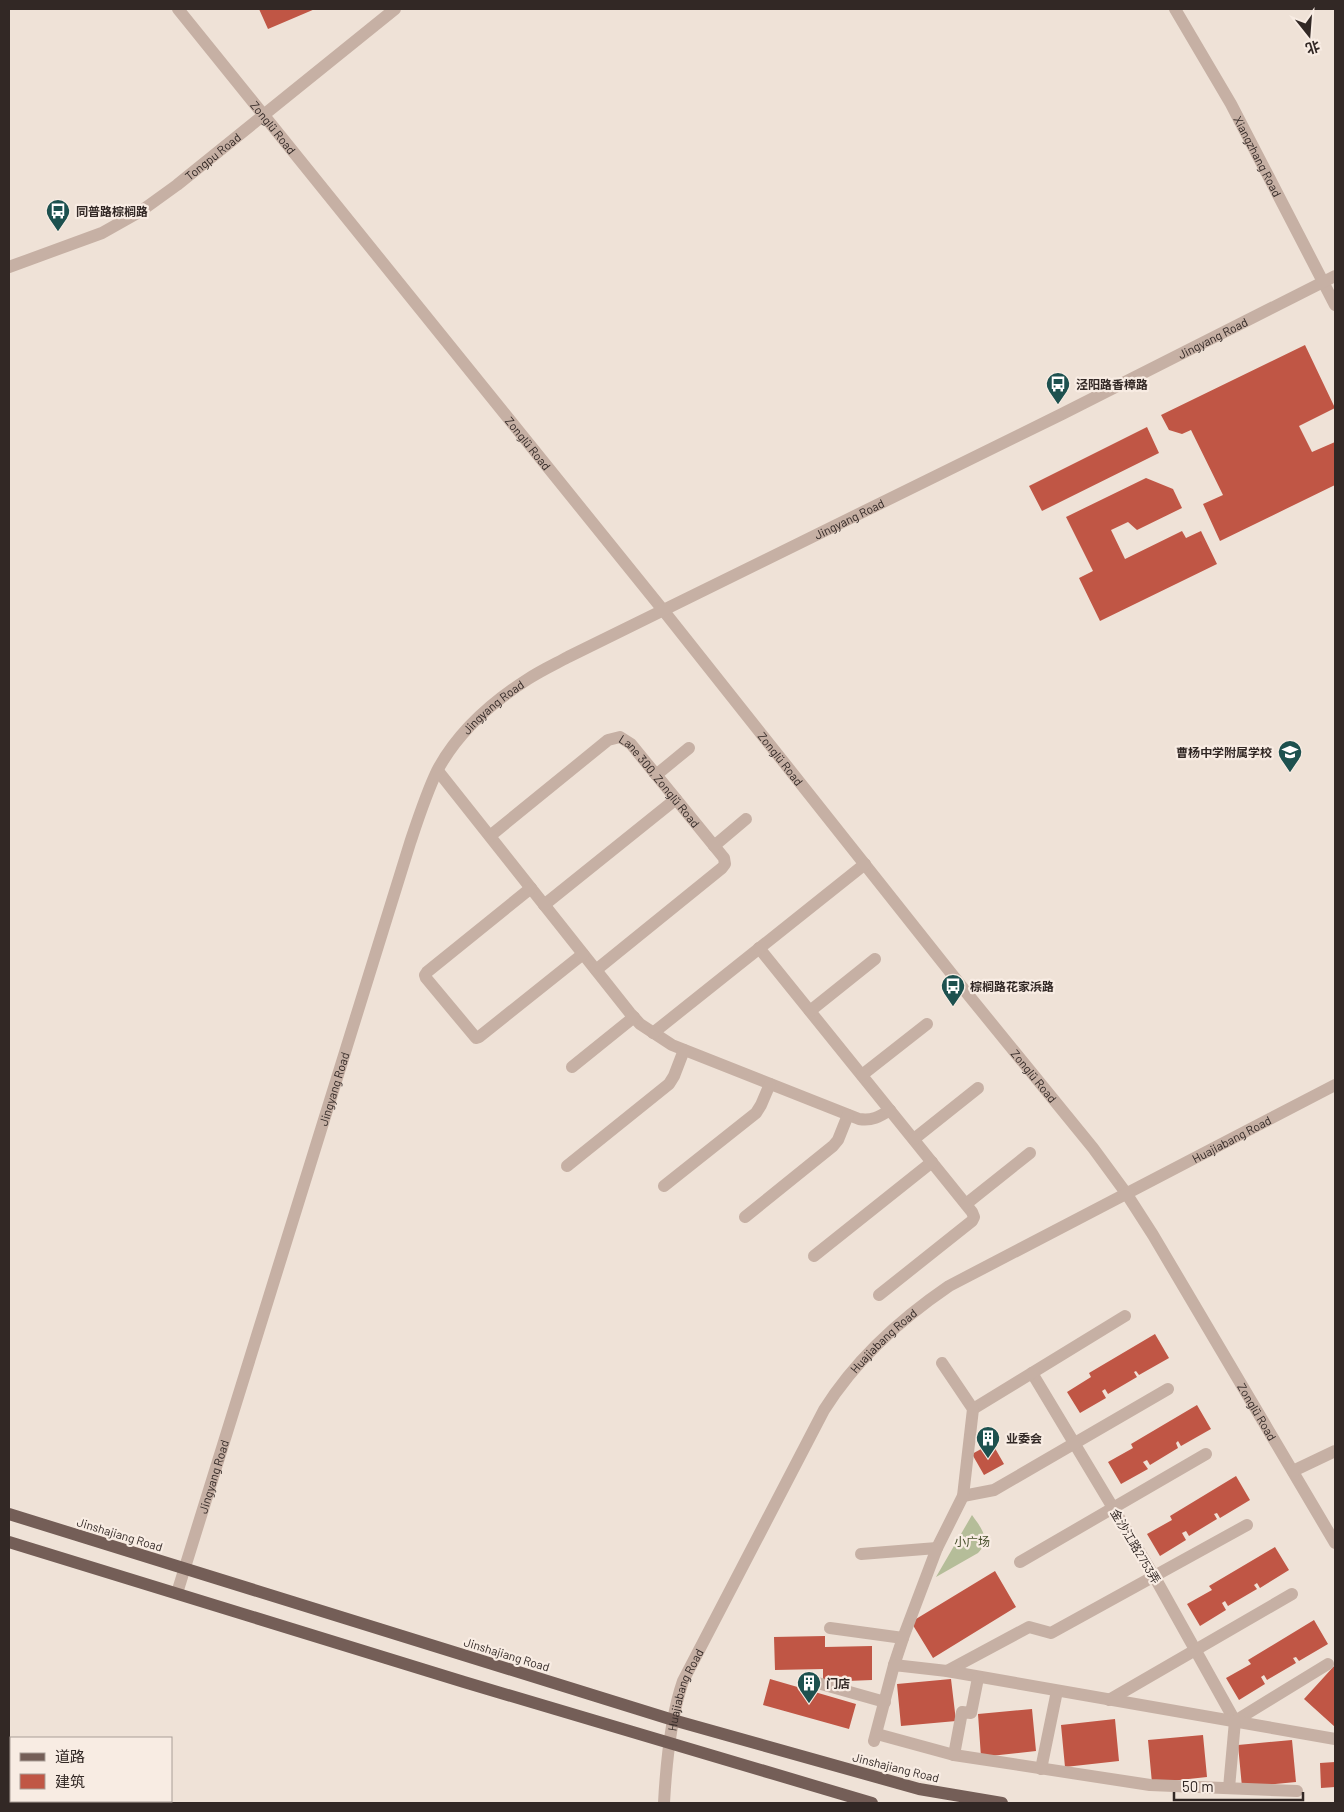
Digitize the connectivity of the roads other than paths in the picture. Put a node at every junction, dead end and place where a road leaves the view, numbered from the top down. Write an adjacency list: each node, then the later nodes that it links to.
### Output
1 (178, 9): 4 (street, Zonglü Road)
2 (394, 9): 4 (street, Tongpu Road)
3 (1175, 9): 7 (street, Xiangzhang Road)
4 (263, 115): 5 (street, Tongpu Road); 9 (street, Zonglü Road)
5 (9, 267)
6 (1335, 276): 7 (street, Jingyang Road)
7 (1323, 282): 8 (street, Xiangzhang Road); 9 (street, Jingyang Road)
8 (1335, 305)
9 (663, 610): 11 (street, Jingyang Road); 17 (street, Zonglü Road)
10 (689, 748): 12 (street)
11 (438, 771): 15 (street); 64 (street, Jingyang Road)
12 (656, 775): 13 (street, Lane 300, Zonglü Road); 15 (street, Lane 300, Zonglü Road)
13 (676, 799): 16 (street, Lane 300, Zonglü Road); 19 (street)
14 (746, 820): 16 (street)
15 (490, 836): 18 (street)
16 (714, 846): 23 (street, Lane 300, Zonglü Road)
17 (866, 864): 20 (street); 41 (street, Zonglü Road)
18 (531, 888): 19 (street); 21 (street)
19 (544, 905): 21 (street)
20 (760, 948): 24 (street); 27 (street)
21 (583, 954): 23 (street)
22 (875, 959): 24 (street)
23 (596, 970): 25 (street)
24 (810, 1011): 30 (street)
25 (634, 1017): 27 (street); 29 (street)
26 (927, 1024): 30 (street)
27 (653, 1033): 28 (street)
28 (684, 1050): 31 (street); 39 (street)
29 (572, 1067)
30 (862, 1075): 34 (street)
31 (770, 1084): 35 (street); 40 (street)
32 (1335, 1085): 41 (street, Huajiabang Road)
33 (978, 1088): 36 (street)
34 (890, 1110): 35 (street); 36 (street)
35 (848, 1115): 43 (street)
36 (914, 1139): 38 (street)
37 (1030, 1153): 42 (street)
38 (932, 1162): 42 (street); 44 (street)
39 (566, 1166)
40 (664, 1186)
41 (1126, 1193): 54 (street, Zonglü Road); 79 (street, Huajiabang Road)
42 (966, 1204): 45 (street)
43 (745, 1217)
44 (814, 1256)
45 (879, 1295)
46 (1125, 1316): 48 (street)
47 (942, 1363): 50 (street)
48 (1032, 1373): 50 (street); 51 (street, 金沙江路2753弄)
49 (1168, 1388): 51 (street)
50 (973, 1409): 55 (street)
51 (1075, 1444): 55 (street); 56 (street, 金沙江路2753弄)
52 (1335, 1450): 54 (street)
53 (1206, 1454): 56 (street)
54 (1293, 1472): 60 (street, Zonglü Road)
55 (963, 1496): 61 (street)
56 (1113, 1508): 63 (street); 65 (street, 金沙江路2753弄)
57 (9, 1514): 64 (main road, Jinshajiang Road)
58 (1246, 1525): 65 (street)
59 (9, 1542): 66 (main road)
60 (1335, 1542)
61 (937, 1548): 62 (street); 69 (street)
62 (861, 1554)
63 (1020, 1562)
64 (185, 1568): 66 (street, Jingyang Road); 79 (main road, Jinshajiang Road)
65 (1154, 1576): 70 (street, 金沙江路2753弄); 73 (street)
66 (177, 1593): 82 (main road)
67 (1292, 1594): 70 (street)
68 (830, 1628): 69 (street)
69 (903, 1638): 72 (street)
70 (1196, 1650): 77 (street); 80 (street, 金沙江路2753弄)
71 (1328, 1664): 80 (street)
72 (894, 1665): 73 (street); 78 (street)
73 (947, 1671): 74 (street)
74 (978, 1678): 76 (street); 83 (street)
75 (807, 1680): 78 (street)
76 (1057, 1691): 77 (street); 84 (street)
77 (1109, 1700): 80 (street)
78 (885, 1702): 83 (street)
79 (673, 1720): 82 (street, Huajiabang Road); 89 (main road, Jinshajiang Road)
80 (1235, 1721): 81 (street); 85 (street)
81 (1335, 1739)
82 (670, 1744): 87 (street, Huajiabang Road); 88 (main road)
83 (954, 1755): 84 (street)
84 (1041, 1769): 85 (street)
85 (1229, 1788): 86 (street)
86 (1297, 1791)
87 (664, 1803)
88 (872, 1803)
89 (1002, 1803)

